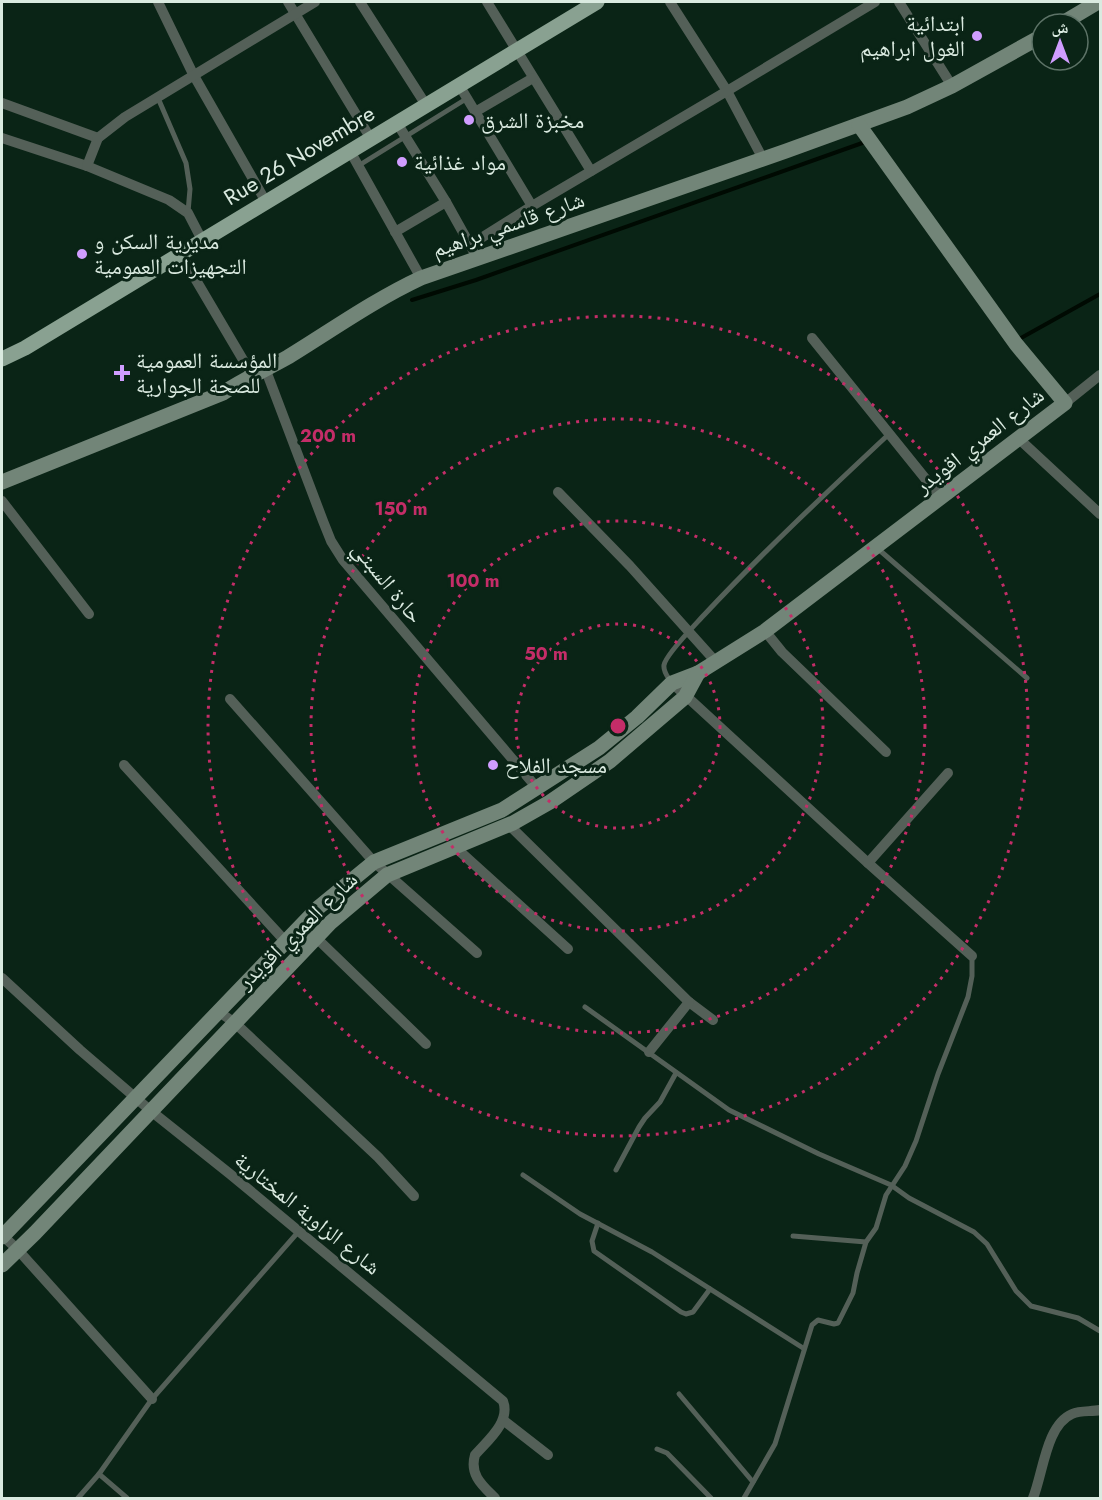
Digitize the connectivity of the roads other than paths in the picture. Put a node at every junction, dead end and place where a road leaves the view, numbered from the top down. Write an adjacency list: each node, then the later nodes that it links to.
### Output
1 (158, 2): 15 (street)
2 (288, 2): 12 (street)
3 (315, 2): 12 (street)
4 (360, 2): 22 (street)
5 (487, 2): 14 (street)
6 (597, 2): 14 (main road, Rue 26 Novembre)
7 (670, 2): 19 (street)
8 (874, 2): 19 (street)
9 (899, 2): 17 (street)
10 (1098, 2): 11 (street)
11 (1081, 12)
12 (296, 13): 15 (street); 29 (street)
13 (1030, 43): 17 (street, شارع قاسمي براهيم)
14 (517, 51): 16 (street); 18 (main road, Rue 26 Novembre)
15 (194, 74): 20 (street); 36 (street)
16 (533, 78): 23 (street); 34 (street)
17 (952, 86): 25 (street, شارع قاسمي براهيم)
18 (463, 92): 22 (main road, Rue 26 Novembre); 23 (street); 26 (lane)
19 (727, 92): 31 (street); 34 (street)
20 (158, 98): 28 (street); 38 (lane)
21 (2, 103): 28 (street)
22 (426, 105): 24 (main road, Rue 26 Novembre)
23 (475, 112): 37 (street)
24 (397, 123): 26 (street); 29 (main road, Rue 26 Novembre)
25 (859, 125): 31 (street, شارع قاسمي براهيم); 50 (street, شارع العمري اقويدر)
26 (405, 137): 33 (lane); 35 (street)
27 (2, 138): 32 (street)
28 (98, 138): 32 (street)
29 (371, 138): 30 (main road, Rue 26 Novembre)
30 (350, 151): 33 (street); 36 (main road, Rue 26 Novembre)
31 (764, 159): 41 (street, شارع قاسمي براهيم)
32 (87, 166): 38 (street)
33 (358, 166): 39 (street)
34 (591, 171): 37 (street)
35 (446, 202): 39 (street); 41 (street)
36 (263, 204): 40 (main road, Rue 26 Novembre)
37 (532, 206): 41 (street)
38 (188, 213): 40 (street)
39 (395, 232): 43 (street)
40 (202, 240): 42 (main road, Rue 26 Novembre)
41 (474, 252): 43 (street, شارع قاسمي براهيم)
42 (180, 253): 45 (main road, Rue 26 Novembre); 48 (street, حارة السبتي)
43 (420, 278): 48 (street, شارع قاسمي براهيم)
44 (812, 338): 51 (street)
45 (25, 348): 46 (main road, Rue 26 Novembre); 47 (main road, Rue 26 Novembre)
46 (2, 349)
47 (2, 359)
48 (258, 372): 53 (street, شارع قاسمي براهيم); 71 (street, حارة السبتي)
49 (1101, 375): 50 (street)
50 (1065, 403): 52 (street, شارع العمري اقويدر)
51 (890, 433): 55 (street); 60 (lane)
52 (1018, 438): 55 (street, شارع العمري اقويدر); 57 (street)
53 (2, 482)
54 (558, 492): 60 (street)
55 (941, 498): 58 (street, شارع العمري اقويدر)
56 (2, 501): 59 (street)
57 (1101, 514)
58 (876, 547): 61 (street, شارع العمري اقويدر); 64 (lane)
59 (89, 614)
60 (689, 631): 62 (street); 65 (lane)
61 (765, 631): 62 (street, شارع العمري اقويدر); 68 (street)
62 (716, 662): 63 (street, شارع العمري اقويدر)
63 (698, 673): 65 (street, شارع العمري اقويدر); 66 (street, شارع العمري اقويدر)
64 (1027, 678)
65 (672, 683): 66 (street); 71 (street, شارع العمري اقويدر)
66 (685, 697): 72 (street, شارع العمري اقويدر); 75 (street)
67 (230, 699): 74 (street)
68 (886, 752)
69 (124, 765): 79 (street)
70 (948, 773): 75 (street)
71 (537, 788): 74 (street, شارع العمري اقويدر)
72 (508, 825): 73 (street, شارع العمري اقويدر); 84 (street)
73 (455, 847): 76 (street, شارع العمري اقويدر); 80 (street)
74 (374, 862): 76 (street); 77 (street, شارع العمري اقويدر)
75 (868, 864): 82 (street)
76 (387, 875): 78 (street, شارع العمري اقويدر); 81 (street)
77 (302, 924): 78 (street); 79 (street, شارع العمري اقويدر)
78 (316, 938): 88 (street, شارع العمري اقويدر); 89 (street)
79 (286, 942): 86 (street, شارع العمري اقويدر)
80 (568, 949)
81 (477, 953)
82 (972, 956): 96 (lane)
83 (2, 978): 92 (street, شارع الزاوية المختارية)
84 (689, 1002): 87 (street); 90 (street)
85 (585, 1006): 90 (lane)
86 (219, 1012): 88 (street); 92 (street, شارع العمري اقويدر)
87 (713, 1020)
88 (235, 1023): 93 (street, شارع العمري اقويدر); 97 (street)
89 (426, 1044)
90 (649, 1052): 91 (lane)
91 (676, 1073): 94 (lane); 96 (lane)
92 (136, 1099): 93 (street, شارع الزاوية المختارية); 100 (street, شارع العمري اقويدر)
93 (151, 1111): 99 (street, شارع الزاوية المختارية); 103 (street, شارع العمري اقويدر)
94 (616, 1170)
95 (523, 1175): 98 (lane)
96 (891, 1185): 102 (lane); 106 (lane)
97 (414, 1196)
98 (598, 1223): 105 (lane); 105 (lane)
99 (299, 1231): 109 (lane); 111 (street, شارع الزاوية المختارية)
100 (2, 1236): 103 (street)
101 (793, 1236): 102 (lane)
102 (866, 1242): 107 (lane)
103 (18, 1250): 104 (street, شارع العمري اقويدر); 109 (street)
104 (2, 1265)
105 (710, 1289): 107 (lane)
106 (1101, 1331)
107 (803, 1348): 115 (lane)
108 (679, 1395): 115 (lane)
109 (152, 1399): 114 (lane)
110 (1101, 1410): 121 (street)
111 (503, 1420): 113 (street); 118 (street)
112 (657, 1449): 119 (lane)
113 (548, 1455)
114 (99, 1474): 116 (lane); 117 (lane)
115 (753, 1482): 120 (lane)
116 (78, 1498)
117 (127, 1498)
118 (495, 1498)
119 (711, 1498)
120 (744, 1498)
121 (1033, 1498)

